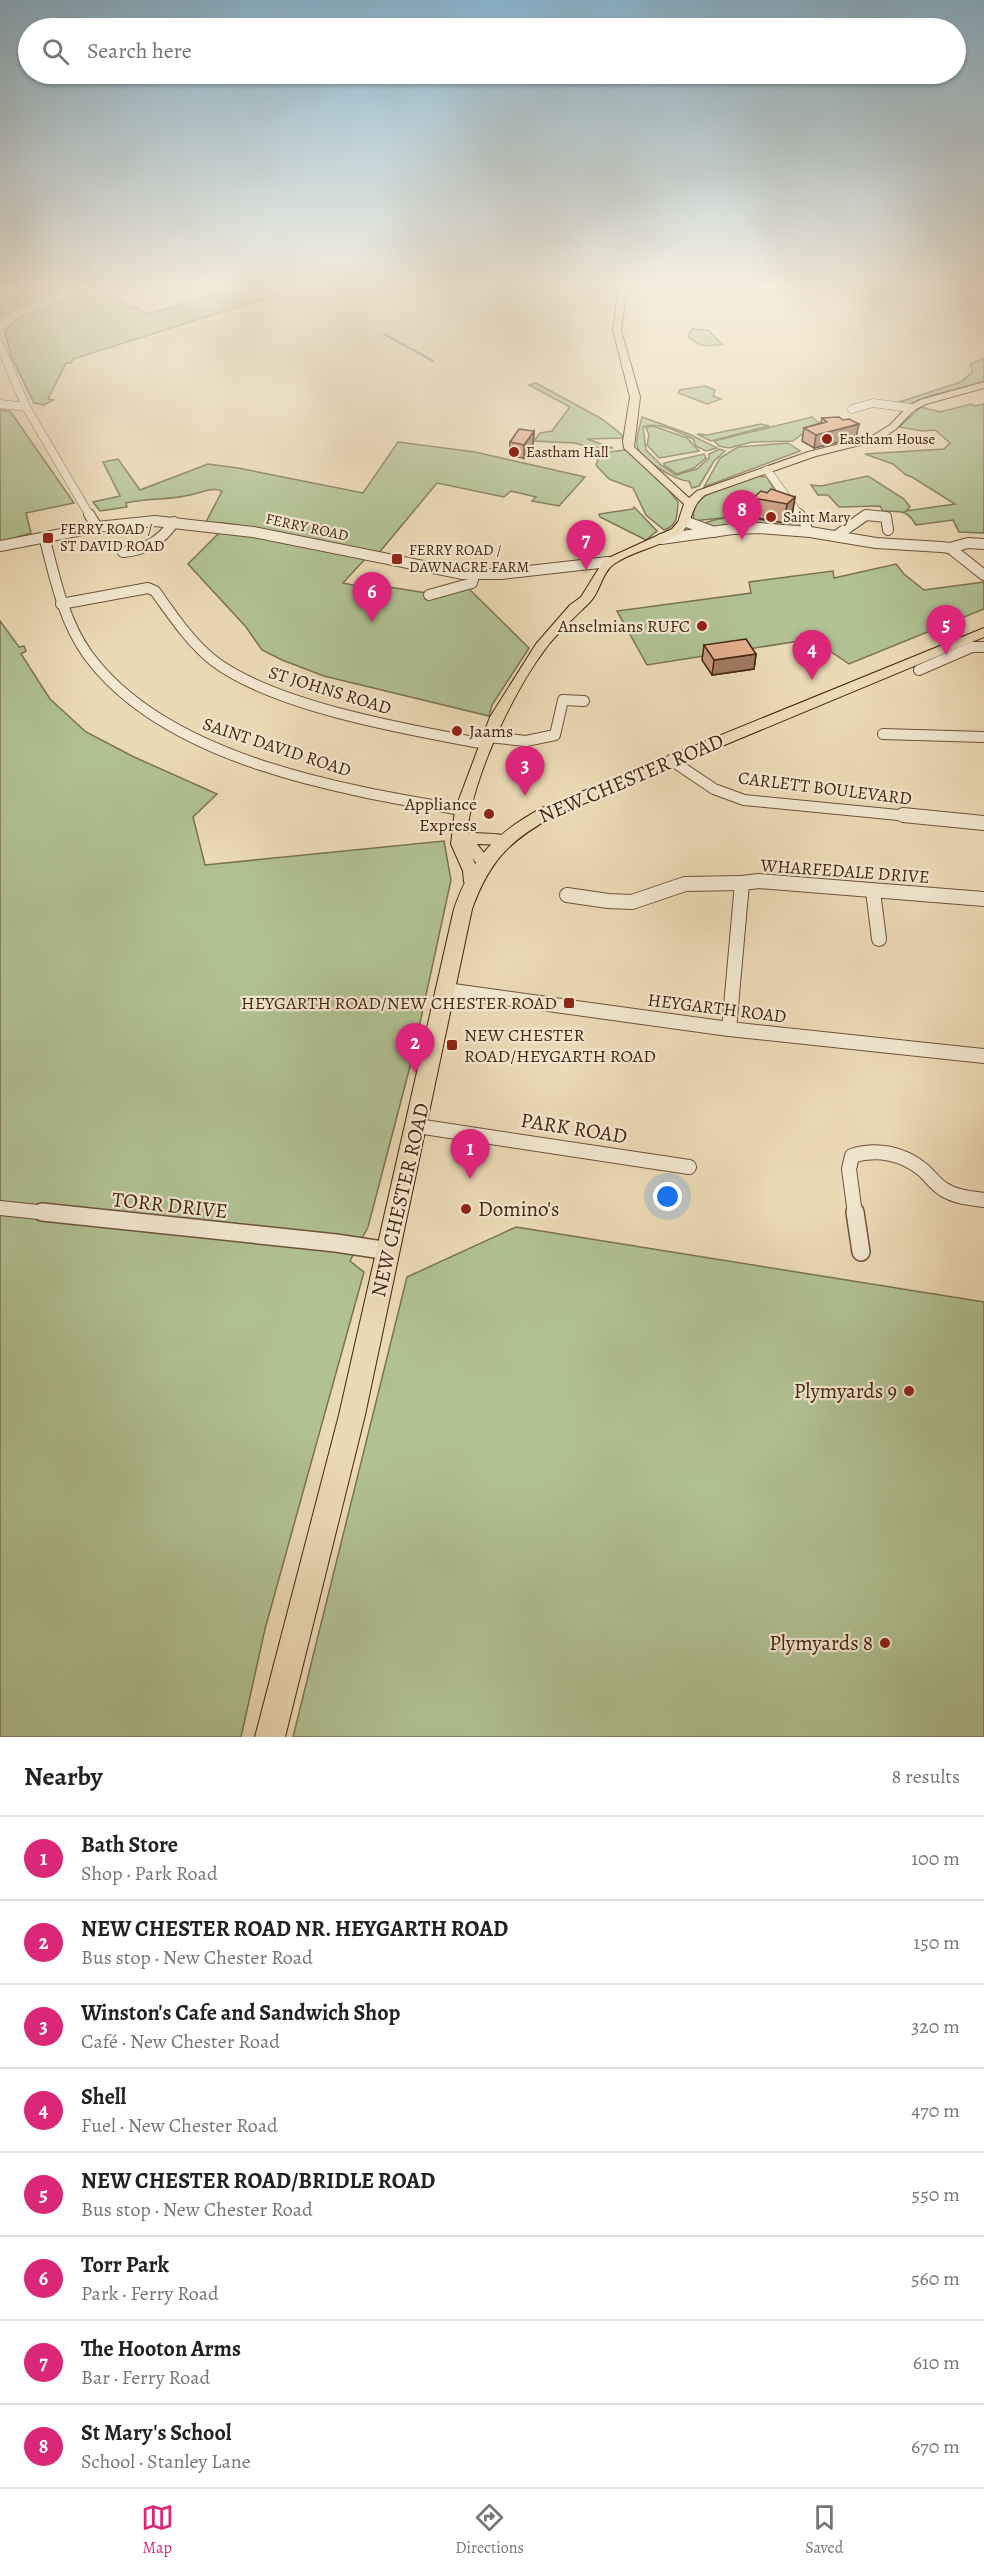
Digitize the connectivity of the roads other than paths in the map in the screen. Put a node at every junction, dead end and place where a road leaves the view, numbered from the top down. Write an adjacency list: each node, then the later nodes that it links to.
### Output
1 (10, 368): 5 (street)
2 (627, 368): 9 (main road)
3 (984, 385): 6 (main road)
4 (0, 404): 5 (street)
5 (26, 407): 12 (street)
6 (911, 408): 7 (street); 8 (main road)
7 (852, 409)
8 (767, 470): 9 (main road); 14 (street)
9 (689, 502): 10 (main road)
10 (684, 521): 15 (street); 17 (main road)
11 (174, 522): 12 (street, FERRY ROAD); 22 (street); 24 (street, FERRY ROAD)
12 (97, 527): 20 (street, FERRY ROAD)
13 (888, 530): 16 (street)
14 (807, 531): 15 (street); 16 (street)
15 (714, 532): 17 (street)
16 (837, 536): 21 (street)
17 (661, 539): 23 (main road)
18 (45, 540): 27 (street, SAINT DAVID ROAD)
19 (984, 544): 21 (street)
20 (0, 546)
21 (950, 548): 25 (street)
22 (128, 554)
23 (608, 562): 24 (street, FERRY ROAD); 33 (main road)
24 (474, 575): 26 (street)
25 (984, 575)
26 (429, 595)
27 (61, 604): 33 (street, ST JOHNS ROAD); 35 (street, SAINT DAVID ROAD)
28 (982, 630): 29 (street, NEW CHESTER ROAD); 34 (highway, NEW CHESTER ROAD)
29 (919, 670)
30 (584, 700): 33 (street)
31 (883, 734): 32 (street)
32 (984, 737)
33 (486, 740): 35 (main road)
34 (671, 760): 36 (street, CARLETT BOULEVARD); 38 (highway, NEW CHESTER ROAD)
35 (462, 810): 37 (main road)
36 (984, 823)
37 (460, 835): 38 (main road); 39 (main road); 39 (main road)
38 (505, 840): 39 (highway, NEW CHESTER ROAD)
39 (478, 872): 45 (highway, NEW CHESTER ROAD)
40 (742, 883): 41 (street, WHARFEDALE DRIVE); 42 (street); 46 (street, WHARFEDALE DRIVE)
41 (873, 891): 43 (street, WHARFEDALE DRIVE); 44 (street)
42 (567, 895)
43 (984, 899)
44 (879, 939)
45 (446, 990): 46 (street, HEYGARTH ROAD); 48 (highway, NEW CHESTER ROAD)
46 (729, 1029): 47 (street, HEYGARTH ROAD)
47 (984, 1056)
48 (417, 1126): 49 (street, PARK ROAD); 52 (highway, NEW CHESTER ROAD)
49 (689, 1167)
50 (984, 1200): 53 (street)
51 (0, 1208): 52 (street, TORR DRIVE)
52 (389, 1251): 54 (highway, NEW CHESTER ROAD)
53 (861, 1252)
54 (270, 1737)

